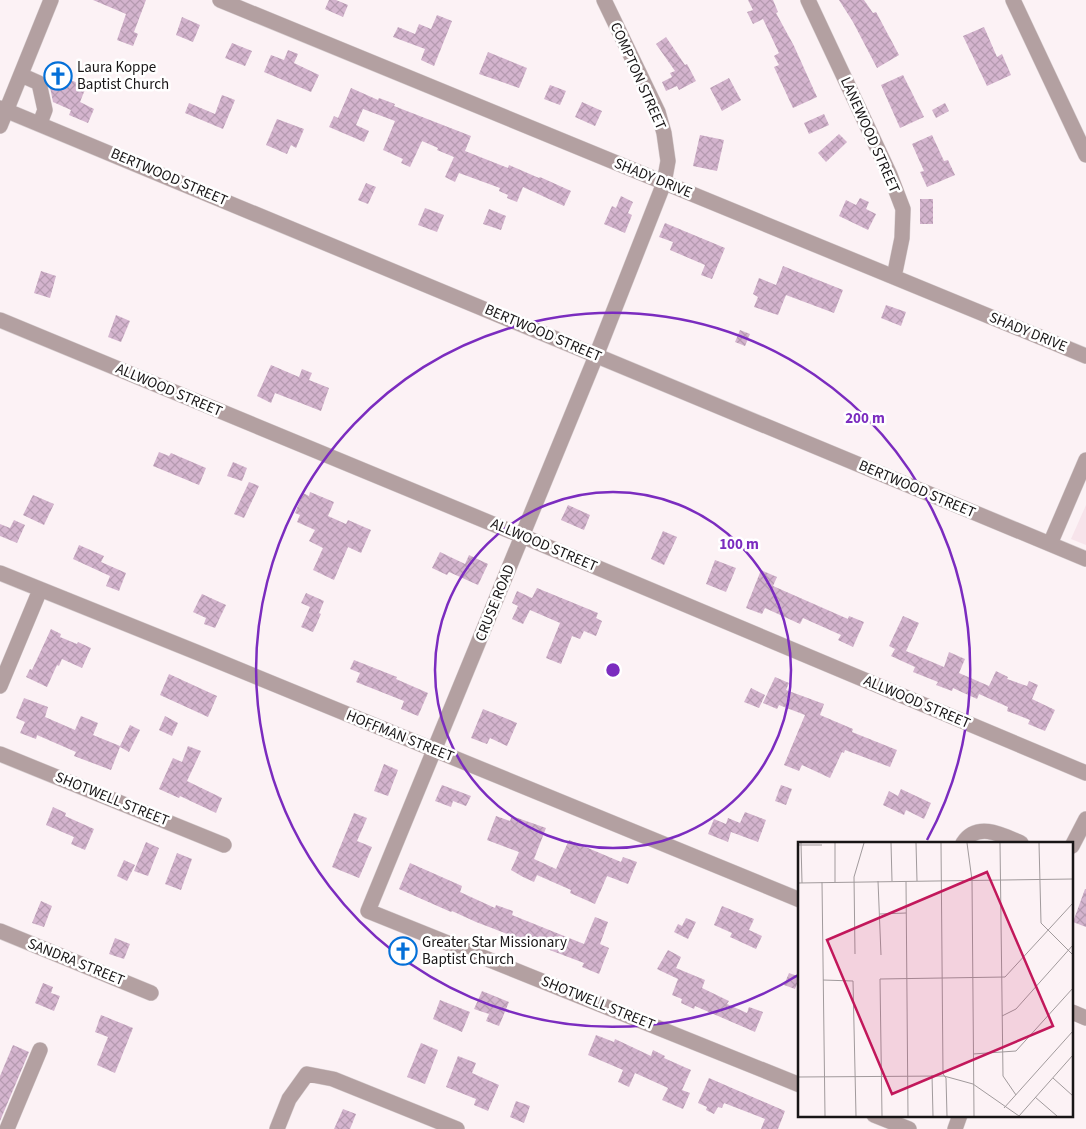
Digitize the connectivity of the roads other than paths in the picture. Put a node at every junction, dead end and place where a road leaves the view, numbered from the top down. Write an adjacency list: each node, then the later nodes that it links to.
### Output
1 (51, 0): 6 (street)
2 (220, 0): 11 (street, SHADY DRIVE)
3 (604, 0): 11 (street, COMPTON STREET)
4 (808, 0): 12 (street, LANEWOOD STREET)
5 (1013, 0): 10 (street)
6 (21, 75): 7 (street); 8 (street)
7 (4, 109): 8 (street, BERTWOOD STREET); 9 (street)
8 (40, 123): 14 (street, BERTWOOD STREET)
9 (0, 126)
10 (1086, 155)
11 (664, 183): 12 (street, SHADY DRIVE); 14 (street, CRUSE ROAD)
12 (894, 277): 15 (street, SHADY DRIVE)
13 (0, 320): 17 (street, ALLWOOD STREET)
14 (596, 356): 17 (street, CRUSE ROAD); 18 (street, BERTWOOD STREET)
15 (1086, 356)
16 (1086, 460): 18 (street)
17 (522, 536): 23 (street, CRUSE ROAD); 25 (street, ALLWOOD STREET)
18 (1050, 544): 19 (street, BERTWOOD STREET)
19 (1086, 559)
20 (0, 574): 21 (street, HOFFMAN STREET)
21 (40, 590): 22 (street); 23 (street, HOFFMAN STREET)
22 (0, 686)
23 (434, 751): 31 (street, HOFFMAN STREET); 32 (street, CRUSE ROAD)
24 (0, 754): 29 (street, SHOTWELL STREET)
25 (1086, 773)
26 (1086, 819): 30 (street)
27 (965, 842): 28 (street)
28 (1019, 842)
29 (224, 845)
30 (1077, 847)
31 (798, 899)
32 (368, 911): 38 (street, SHOTWELL STREET)
33 (0, 931): 34 (street, SANDRA STREET)
34 (151, 993)
35 (1074, 1013): 36 (street)
36 (1086, 1018)
37 (40, 1050): 41 (street)
38 (798, 1084)
39 (876, 1116): 44 (street)
40 (960, 1116): 45 (street)
41 (7, 1129)
42 (277, 1129): 43 (street)
43 (457, 1129)
44 (908, 1129)
45 (955, 1129)

